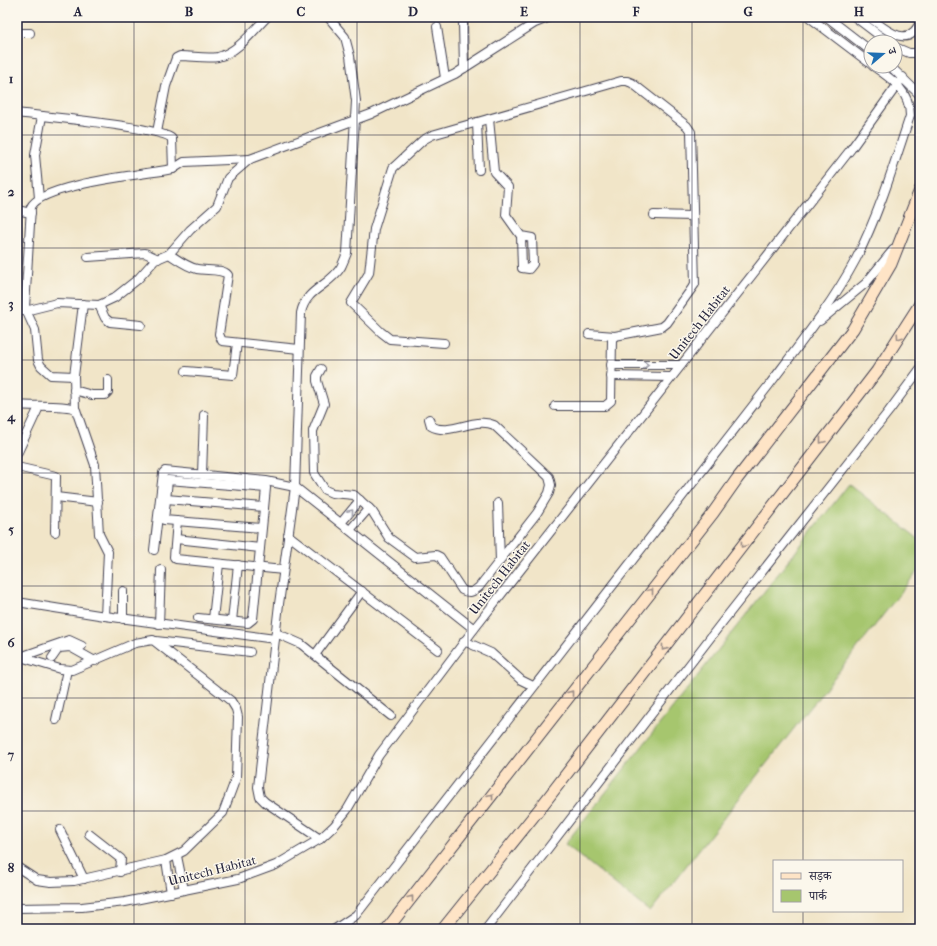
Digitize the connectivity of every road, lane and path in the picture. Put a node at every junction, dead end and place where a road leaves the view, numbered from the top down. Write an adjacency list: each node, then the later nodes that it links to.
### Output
1 (267, 17): 33 (street)
2 (328, 17): 30 (street)
3 (550, 17): 20 (street)
4 (809, 17): 18 (street)
5 (827, 17): 10 (street)
6 (856, 17): 14 (street)
7 (869, 17): 8 (street)
8 (920, 22)
9 (464, 23): 20 (street)
10 (838, 26): 15 (street); 18 (street)
11 (438, 27): 24 (street)
12 (17, 33): 13 (street)
13 (30, 33)
14 (878, 34)
15 (863, 45)
16 (903, 50): 17 (street)
17 (920, 53)
18 (858, 56): 19 (street)
19 (863, 59)
20 (464, 68): 24 (street)
21 (883, 74): 25 (street)
22 (899, 74): 23 (street)
23 (903, 77): 25 (street, Unitech Habitat); 26 (street)
24 (445, 78): 30 (street)
25 (897, 85): 27 (street); 60 (street, Unitech Habitat)
26 (920, 95): 27 (street)
27 (907, 100): 53 (street)
28 (17, 113): 29 (street)
29 (42, 116): 33 (street); 38 (street)
30 (356, 119): 34 (street); 58 (street)
31 (489, 119): 32 (street); 42 (street); 43 (street)
32 (477, 122): 36 (street); 57 (street)
33 (157, 132): 35 (street)
34 (250, 159): 35 (street); 45 (street)
35 (173, 168): 38 (street)
36 (479, 170)
37 (920, 190): 44 (main road)
38 (39, 198): 40 (street)
39 (17, 210): 40 (street)
40 (31, 213): 51 (street)
41 (654, 215): 42 (street)
42 (692, 216): 55 (street)
43 (521, 236)
44 (899, 243): 53 (street); 137 (main road, one-way to 44)
45 (169, 254): 47 (street); 56 (street)
46 (88, 257): 47 (street)
47 (158, 259): 50 (street)
48 (83, 304): 50 (street); 51 (street); 64 (street)
49 (920, 304): 138 (main road, one-way to 138)
50 (98, 305): 52 (street)
51 (21, 310): 64 (street)
52 (141, 324)
53 (814, 325): 122 (street)
54 (589, 334): 55 (street)
55 (614, 336): 59 (street)
56 (237, 343): 58 (street); 63 (street)
57 (444, 344)
58 (299, 349): 78 (street)
59 (611, 364): 60 (street, one-way to 60); 65 (street)
60 (680, 365): 66 (street, Unitech Habitat)
61 (321, 369): 81 (street)
62 (920, 369): 139 (street)
63 (186, 371)
64 (74, 376): 68 (street)
65 (611, 376): 66 (street); 70 (street)
66 (671, 377): 110 (street, Unitech Habitat)
67 (108, 380): 68 (street)
68 (74, 390): 72 (street)
69 (17, 405): 71 (street)
70 (555, 406)
71 (39, 407): 72 (street); 75 (street)
72 (75, 408): 82 (street)
73 (204, 415): 77 (street)
74 (429, 419): 95 (street)
75 (17, 454)
76 (17, 467): 79 (street)
77 (202, 475): 78 (street); 94 (street)
78 (295, 487): 87 (street); 91 (street)
79 (56, 497): 82 (street); 90 (street)
80 (166, 499): 84 (street); 84 (street); 86 (street)
81 (360, 500): 85 (street); 87 (street, one-way to 81)
82 (98, 502): 104 (street)
83 (498, 503): 95 (street)
84 (264, 507): 88 (street)
85 (369, 508): 89 (street); 95 (street)
86 (177, 521): 88 (street); 92 (street)
87 (341, 523): 89 (street)
88 (262, 528): 93 (street)
89 (350, 530): 110 (street)
90 (55, 532)
91 (288, 535): 100 (street); 102 (street)
92 (176, 539): 93 (street); 96 (street)
93 (260, 548): 98 (street)
94 (154, 550)
95 (500, 561)
96 (219, 564): 97 (street); 107 (street)
97 (238, 565): 98 (street); 108 (street)
98 (257, 567): 100 (street); 108 (street)
99 (161, 570): 109 (street)
100 (283, 570): 111 (street)
101 (123, 591): 106 (street)
102 (362, 591): 115 (street); 117 (street)
103 (17, 602): 104 (street)
104 (105, 616): 106 (street)
105 (198, 618): 107 (street)
106 (123, 619): 109 (street)
107 (213, 619): 108 (street)
108 (232, 621)
109 (159, 624): 111 (street)
110 (474, 628): 113 (street, Unitech Habitat)
111 (275, 636): 117 (street); 127 (street)
112 (153, 640): 116 (street); 120 (street); 128 (street)
113 (464, 641): 122 (street); 127 (street, Unitech Habitat)
114 (82, 646): 118 (street)
115 (438, 650)
116 (250, 652)
117 (315, 655): 123 (street)
118 (20, 656): 121 (street)
119 (52, 658): 120 (street)
120 (95, 660): 121 (street)
121 (67, 670): 124 (street)
122 (533, 686): 136 (street)
123 (391, 716)
124 (56, 720)
125 (60, 830): 132 (street)
126 (89, 834): 131 (street)
127 (320, 839): 133 (street, Unitech Habitat)
128 (177, 856): 129 (street); 133 (street)
129 (166, 860): 131 (street); 134 (street)
130 (17, 867): 132 (street)
131 (120, 872): 132 (street)
132 (84, 879)
133 (184, 890): 134 (street, Unitech Habitat)
134 (171, 893): 135 (street, Unitech Habitat)
135 (17, 908)
136 (335, 929)
137 (387, 929)
138 (443, 929)
139 (486, 929)

